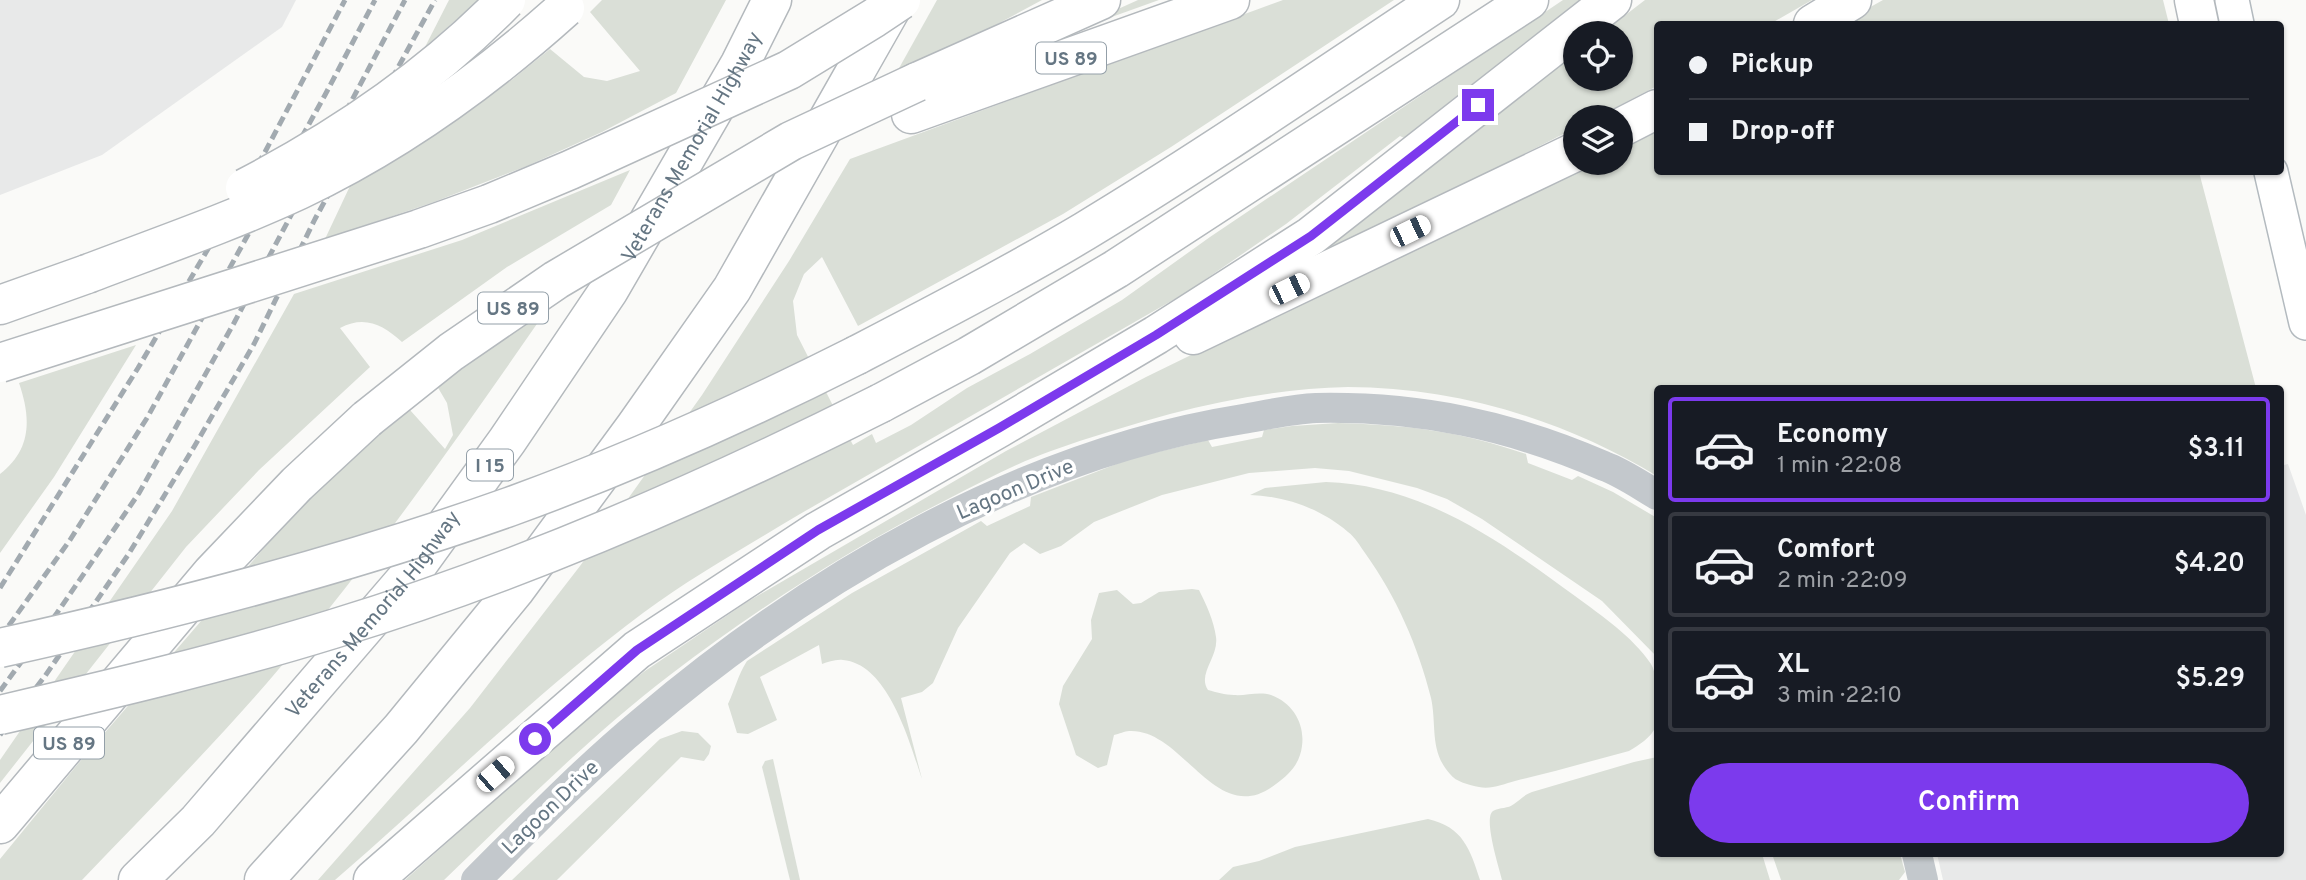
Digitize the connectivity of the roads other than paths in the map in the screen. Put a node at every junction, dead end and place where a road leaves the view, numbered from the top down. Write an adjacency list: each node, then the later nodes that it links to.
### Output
1 (506, 0): 23 (highway, bridge)
2 (772, 0): 33 (highway, Veterans Memorial Highway / I 15)
3 (853, 0): 19 (highway, bridge)
4 (898, 0): 19 (highway, bridge); 34 (highway)
5 (1101, 0): 17 (highway)
6 (1230, 0): 17 (highway, US 89)
7 (1440, 0): 29 (highway, bridge)
8 (1529, 0): 30 (highway, bridge)
9 (1612, 0): 27 (highway)
10 (1852, 0): 14 (highway)
11 (2194, 0): 15 (highway)
12 (2232, 0): 16 (main road)
13 (570, 4): 23 (highway, bridge)
14 (1818, 21)
15 (2198, 21)
16 (2236, 21)
17 (914, 98): 31 (highway, US 89, bridge)
18 (1654, 111): 20 (highway)
19 (689, 114): 26 (highway, bridge)
20 (1633, 121)
21 (1563, 158): 27 (highway)
22 (2272, 175): 25 (main road)
23 (87, 274): 24 (highway)
24 (0, 305)
25 (2306, 323)
26 (0, 363)
27 (999, 428): 35 (highway)
28 (1654, 493): 36 (street, Lagoon Drive)
29 (0, 648)
30 (0, 715)
31 (0, 824)
32 (1918, 857): 37 (street)
33 (138, 880)
34 (264, 880)
35 (373, 880)
36 (476, 880)
37 (1923, 880)

